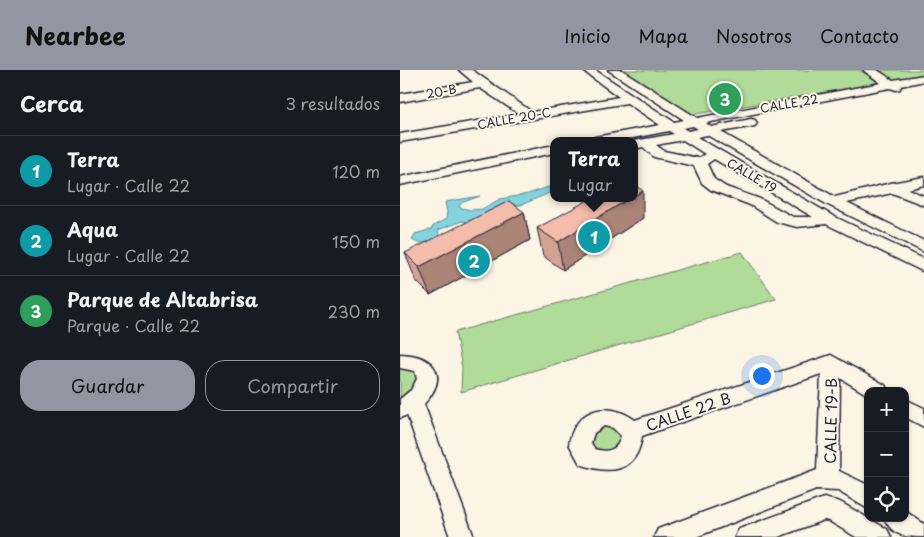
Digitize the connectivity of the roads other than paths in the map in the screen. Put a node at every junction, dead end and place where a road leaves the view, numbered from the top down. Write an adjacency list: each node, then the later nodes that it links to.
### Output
1 (465, 70): 6 (street)
2 (588, 70): 11 (street, CALLE 19)
3 (614, 70): 13 (street, CALLE 19)
4 (868, 70): 7 (street)
5 (924, 78): 7 (street, CALLE 22)
6 (482, 84): 10 (street, 20-B); 12 (street)
7 (892, 84): 9 (street); 13 (street, CALLE 22)
8 (924, 91): 9 (street, CALLE 22)
9 (905, 94): 15 (street, CALLE 22)
10 (400, 98)
11 (628, 99): 12 (street, CALLE 20-C); 14 (street, CALLE 19)
12 (529, 115): 18 (street, CALLE 20-C)
13 (692, 121): 14 (street, CALLE 22); 15 (street, CALLE 19)
14 (671, 125): 16 (street, CALLE 19); 17 (street, CALLE 22)
15 (708, 131): 16 (street, CALLE 22); 29 (street, CALLE 19)
16 (687, 135): 19 (street, CALLE 22); 21 (street, CALLE 19)
17 (614, 137)
18 (400, 138)
19 (640, 144): 23 (street)
20 (550, 150): 24 (street)
21 (714, 152): 23 (street); 30 (street, CALLE 19)
22 (550, 163): 27 (street)
23 (700, 163): 30 (street)
24 (400, 181)
25 (924, 181): 26 (street)
26 (891, 187): 28 (street); 29 (street)
27 (400, 193)
28 (924, 201)
29 (833, 202): 31 (street, CALLE 19)
30 (828, 219): 32 (street, CALLE 19)
31 (924, 247)
32 (924, 266)
33 (401, 359): 36 (street)
34 (831, 363): 35 (street); 39 (street, CALLE 22 B); 40 (street, CALLE 19-B)
35 (871, 387)
36 (407, 406): 43 (street)
37 (909, 409): 38 (street)
38 (924, 418)
39 (630, 431)
40 (828, 478): 41 (street); 44 (street)
41 (864, 495)
42 (902, 522): 47 (street)
43 (462, 537)
44 (666, 537)
45 (747, 537): 46 (street)
46 (879, 537)
47 (923, 537)

